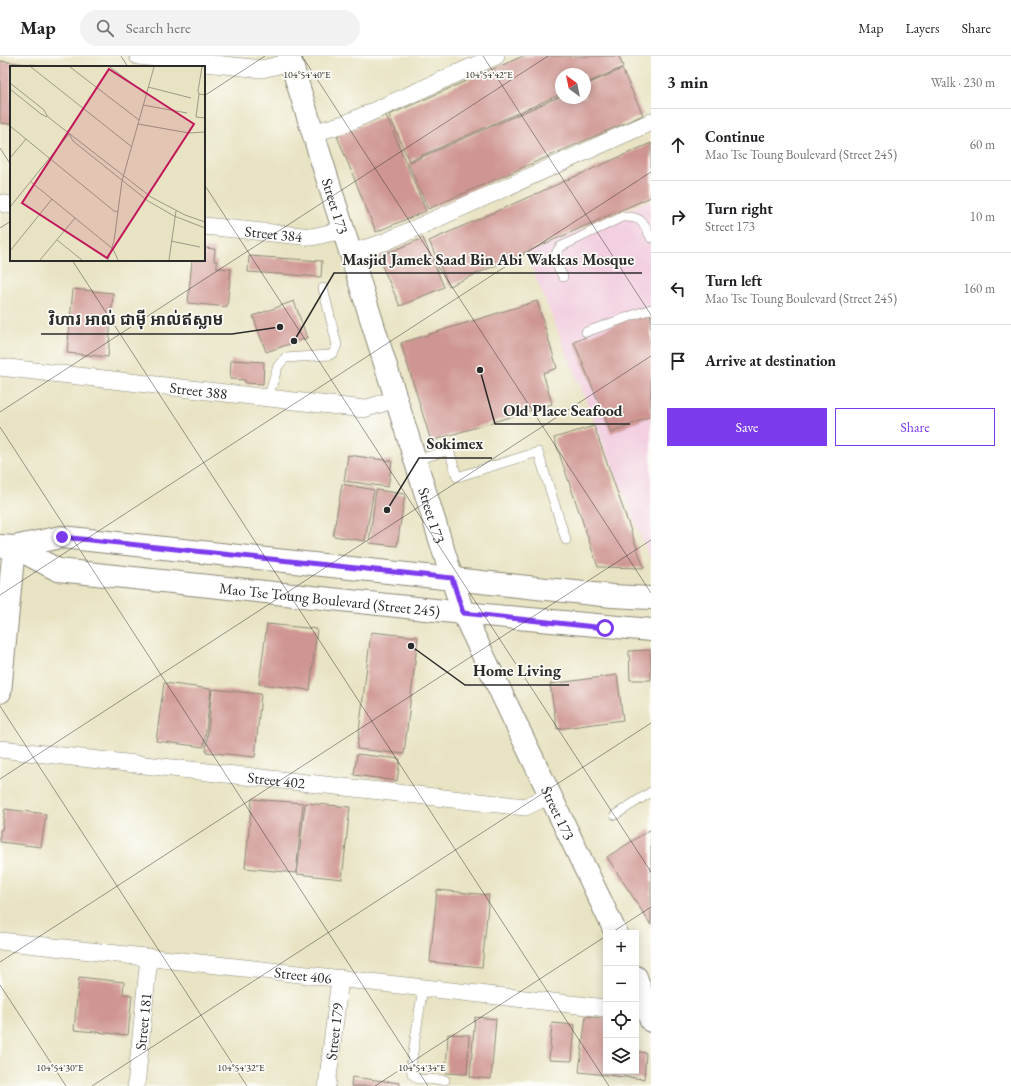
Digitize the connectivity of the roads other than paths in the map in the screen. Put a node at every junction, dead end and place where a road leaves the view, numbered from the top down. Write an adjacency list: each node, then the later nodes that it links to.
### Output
1 (138, 56): 3 (street)
2 (496, 56): 5 (street)
3 (290, 59): 5 (main road, Street 173)
4 (651, 122): 11 (street)
5 (312, 133): 9 (main road, Street 173)
6 (0, 204): 7 (street)
7 (10, 205)
8 (205, 226): 9 (street, Street 384)
9 (343, 230): 11 (main road, Street 173)
10 (651, 238): 12 (lane)
11 (350, 253): 18 (main road, Street 173)
12 (563, 277)
13 (323, 288): 17 (lane)
14 (651, 308): 15 (lane)
15 (586, 332)
16 (0, 367): 17 (street, Street 388)
17 (268, 398): 18 (street, Street 388)
18 (396, 399): 19 (main road, Street 173)
19 (415, 460): 20 (lane); 23 (main road, Street 173)
20 (566, 540)
21 (7, 547): 22 (main road); 24 (main road, Mao Tse Toung Boulevard (Street 245)); 28 (main road)
22 (279, 560): 23 (main road); 24 (main road)
23 (452, 578): 25 (main road); 26 (main road, Street 173)
24 (275, 593): 26 (main road, Mao Tse Toung Boulevard (Street 245))
25 (651, 598)
26 (463, 613): 27 (main road, Mao Tse Toung Boulevard (Street 245)); 31 (main road, Street 173)
27 (651, 630)
28 (0, 692)
29 (0, 749): 31 (street, Street 402)
30 (651, 792): 32 (lane)
31 (550, 795): 33 (main road, Street 173)
32 (615, 815)
33 (615, 930)
34 (0, 941): 35 (street, Street 406)
35 (150, 957): 36 (street, Street 406); 42 (street, Street 181)
36 (340, 978): 37 (street, Street 406); 43 (street, Street 179)
37 (423, 987): 39 (street, Street 406); 41 (lane)
38 (639, 987): 40 (main road)
39 (603, 1008)
40 (647, 1015)
41 (445, 1080)
42 (136, 1086)
43 (327, 1086)

